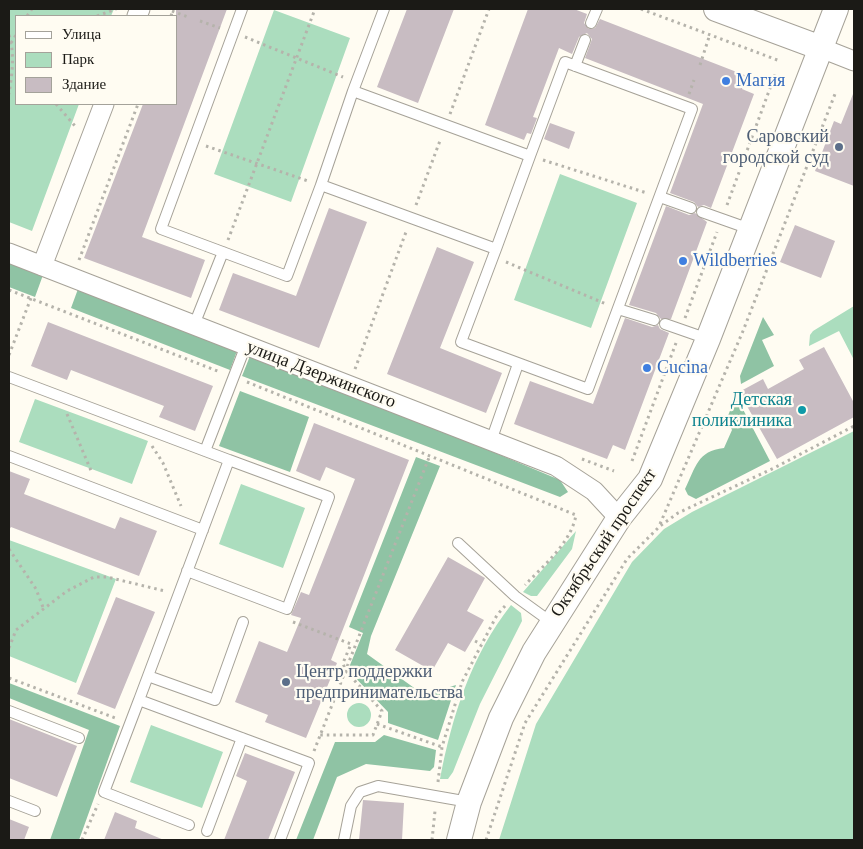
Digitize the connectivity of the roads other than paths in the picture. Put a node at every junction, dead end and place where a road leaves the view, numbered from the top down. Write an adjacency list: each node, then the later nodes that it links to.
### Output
1 (242, 9): 19 (lane)
2 (384, 9): 11 (lane)
3 (597, 9): 6 (lane)
4 (716, 9): 8 (street)
5 (836, 9): 8 (street, Октябрьский проспект)
6 (591, 23)
7 (585, 40): 10 (lane)
8 (821, 48): 9 (street); 18 (street, Октябрьский проспект)
9 (854, 61)
10 (575, 66): 13 (lane); 15 (lane)
11 (355, 86): 13 (lane); 14 (lane)
12 (104, 105): 22 (street)
13 (530, 156): 21 (lane)
14 (321, 185): 19 (lane); 21 (lane)
15 (660, 197): 16 (lane); 23 (lane)
16 (691, 208)
17 (702, 212): 18 (lane)
18 (750, 229): 27 (street, Октябрьский проспект)
19 (223, 252): 26 (lane)
20 (9, 253): 22 (street, улица Дзержинского)
21 (495, 253): 29 (lane)
22 (42, 266): 26 (street, улица Дзержинского)
23 (618, 308): 24 (lane); 29 (lane)
24 (654, 320)
25 (665, 324): 27 (lane)
26 (194, 325): 28 (street, улица Дзержинского)
27 (708, 339): 35 (street, Октябрьский проспект)
28 (246, 345): 31 (street, улица Дзержинского); 32 (lane)
29 (518, 364): 31 (lane)
30 (9, 377): 32 (lane)
31 (491, 441): 35 (street, улица Дзержинского)
32 (205, 451): 34 (lane)
33 (9, 456): 36 (lane)
34 (229, 460): 36 (lane); 38 (lane)
35 (619, 518): 40 (street, Октябрьский проспект)
36 (203, 530): 38 (lane)
37 (458, 543): 40 (lane)
38 (187, 571): 41 (lane)
39 (243, 622): 41 (lane)
40 (551, 622): 47 (street, Октябрьский проспект)
41 (148, 676): 42 (lane)
42 (139, 700): 45 (lane); 49 (lane)
43 (9, 711): 44 (lane)
44 (79, 738)
45 (242, 738): 50 (lane); 51 (lane)
46 (9, 801): 48 (lane)
47 (469, 802): 52 (lane); 53 (street, Октябрьский проспект)
48 (35, 811)
49 (189, 825)
50 (207, 831)
51 (280, 840)
52 (344, 840)
53 (459, 840)

